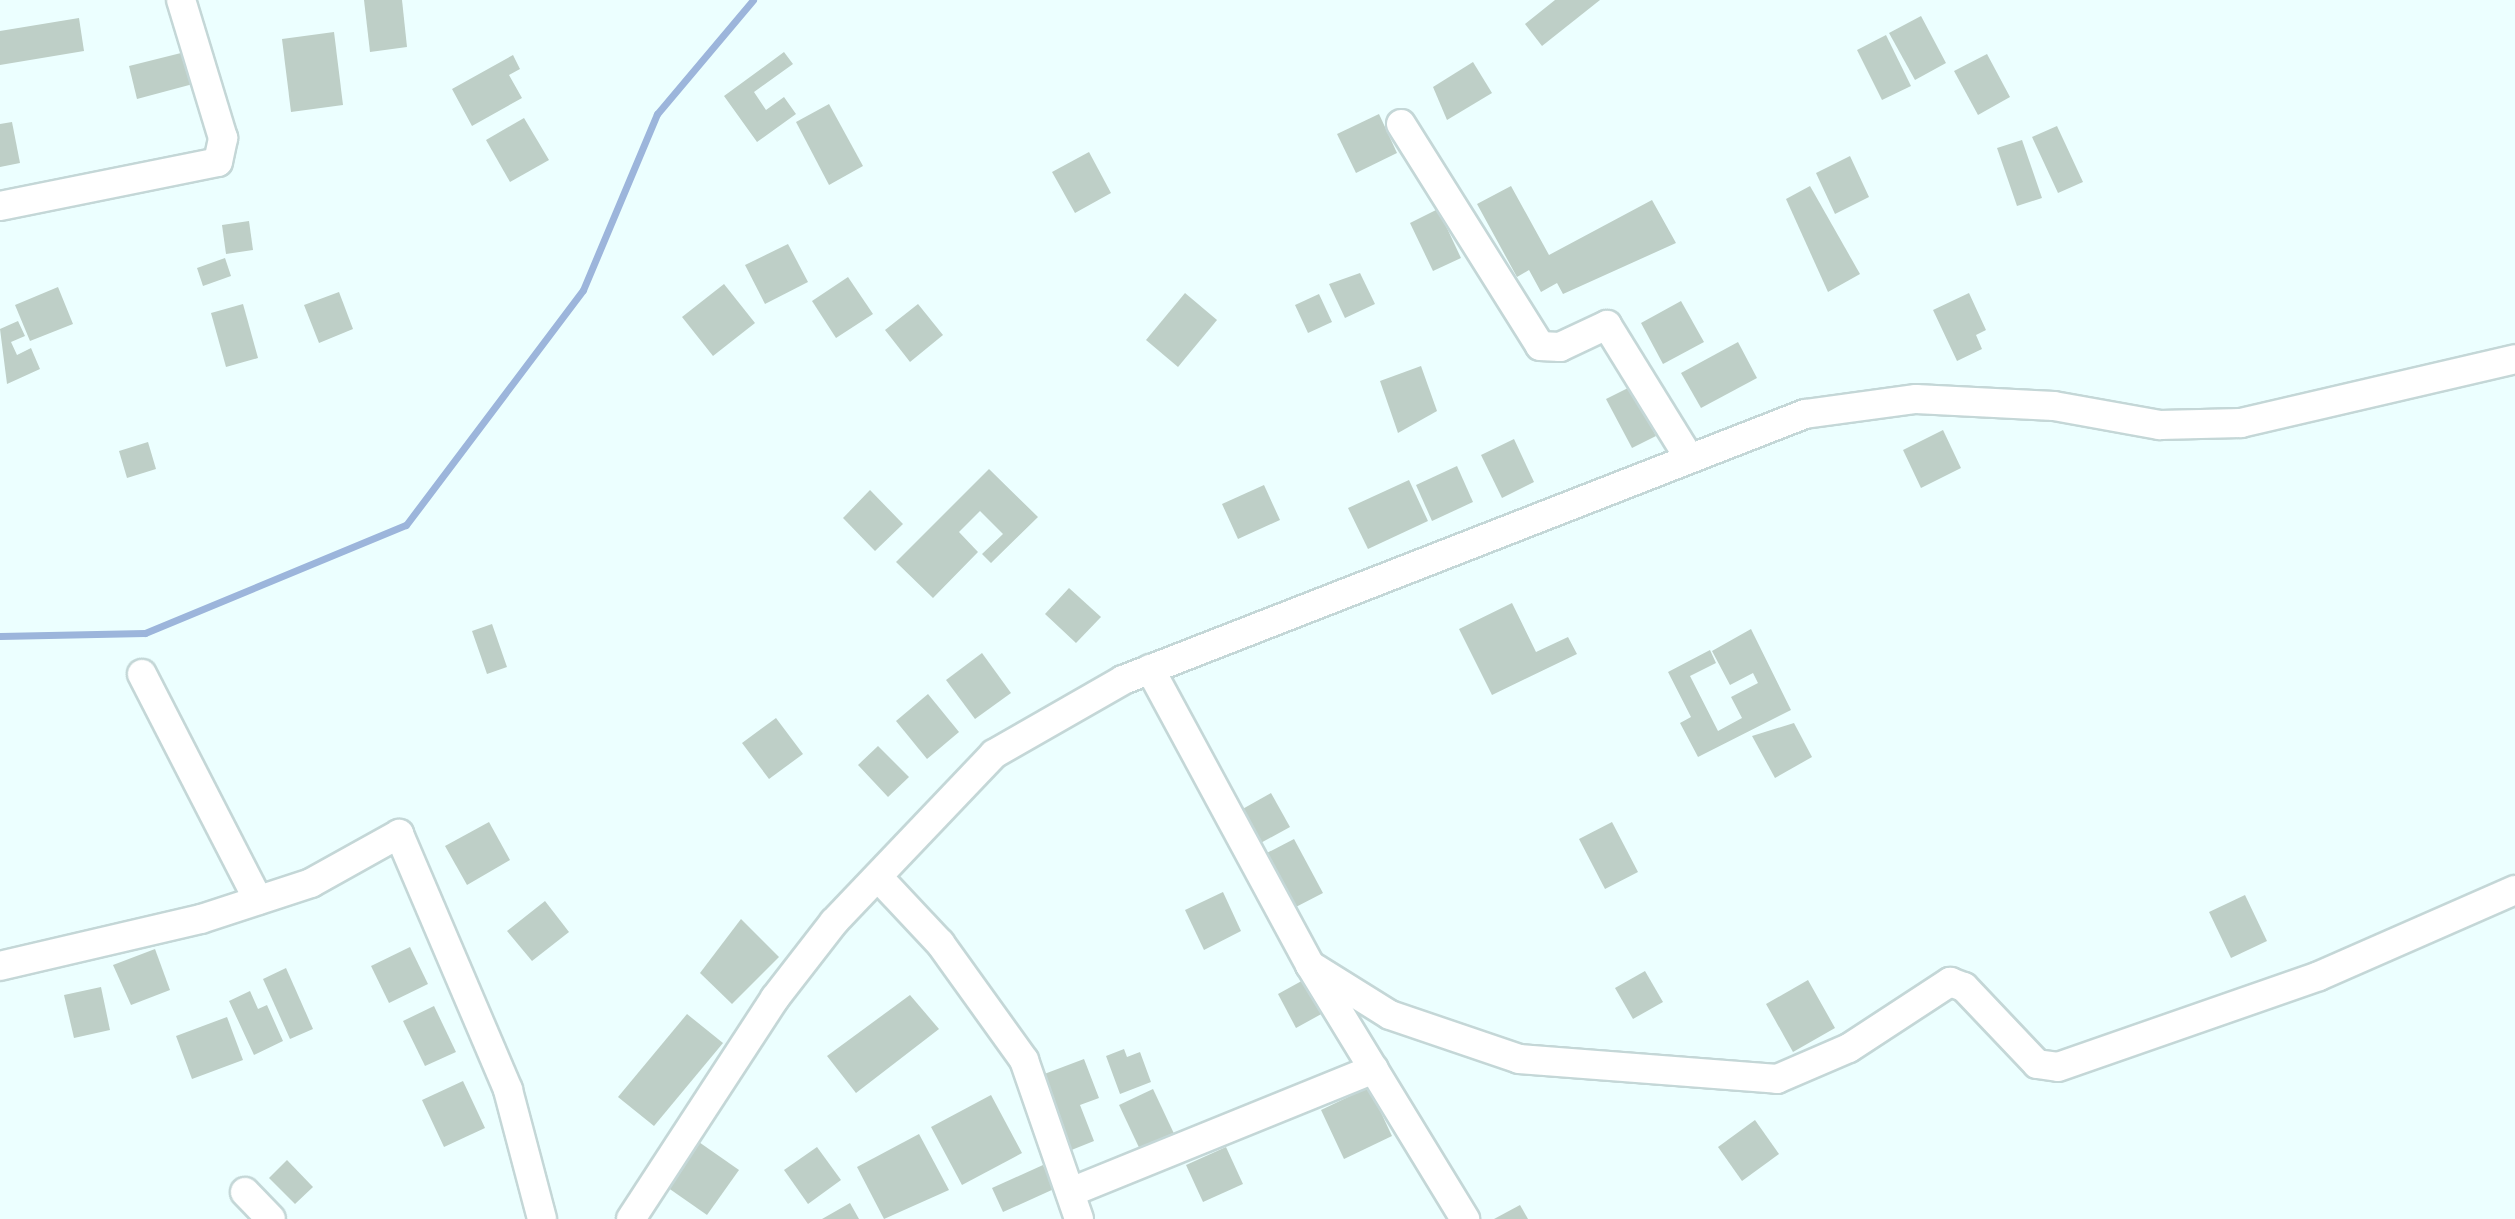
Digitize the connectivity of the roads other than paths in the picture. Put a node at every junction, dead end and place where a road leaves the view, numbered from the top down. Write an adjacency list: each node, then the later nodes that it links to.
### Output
1 (181, 0): 3 (street)
2 (1401, 124): 5 (street)
3 (0, 206)
4 (2515, 359): 5 (street)
5 (1689, 458): 6 (street)
6 (1150, 669): 8 (street); 11 (street)
7 (142, 674): 10 (street)
8 (878, 877): 15 (street); 18 (street)
9 (2515, 890): 11 (street)
10 (258, 900): 12 (street); 17 (street)
11 (1310, 965): 13 (street)
12 (0, 966)
13 (1374, 1069): 15 (street); 20 (street)
14 (245, 1192): 16 (street)
15 (1071, 1192): 19 (street)
16 (271, 1219)
17 (542, 1219)
18 (631, 1219)
19 (1079, 1219)
20 (1465, 1219)

